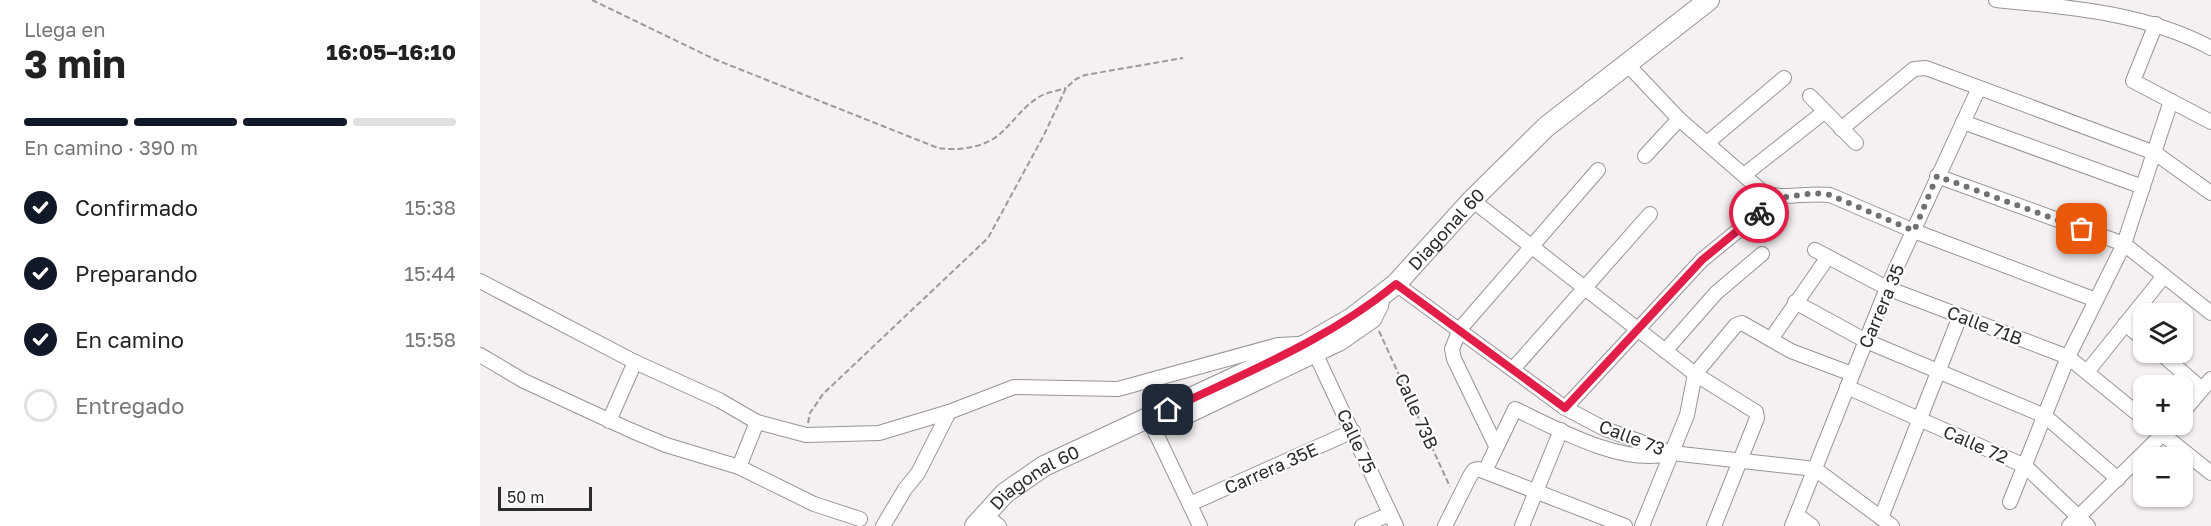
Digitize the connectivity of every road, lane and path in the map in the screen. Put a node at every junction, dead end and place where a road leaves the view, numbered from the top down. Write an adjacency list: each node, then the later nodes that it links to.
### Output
1 (592, 0): 9 (path)
2 (1709, 0): 7 (main road, Diagonal 60)
3 (1996, 0): 4 (street)
4 (2156, 24): 5 (street); 12 (street)
5 (2211, 48)
6 (1183, 58): 9 (path)
7 (1627, 64): 14 (street); 28 (main road, Diagonal 60)
8 (1784, 78): 18 (street)
9 (1066, 88): 75 (path)
10 (1978, 90): 15 (street, Carrera 35); 17 (street); 20 (street)
11 (1810, 96): 13 (street)
12 (2171, 101): 16 (street); 20 (street)
13 (1824, 112): 17 (street); 23 (street)
14 (1679, 119): 18 (street); 21 (street)
15 (1963, 122): 24 (street, Carrera 35); 25 (street)
16 (2211, 122)
17 (1841, 129): 19 (street)
18 (1707, 143): 23 (street)
19 (1856, 143)
20 (2155, 153): 25 (street); 26 (street)
21 (1645, 156)
22 (1598, 170): 32 (street)
23 (1744, 175): 27 (street)
24 (1937, 176): 30 (street, Carrera 35); 31 (street)
25 (2143, 187): 31 (street)
26 (2211, 193)
27 (1778, 198): 30 (street); 48 (street)
28 (1472, 200): 32 (street); 40 (main road, Diagonal 60)
29 (1650, 214): 38 (street)
30 (1914, 231): 39 (street, Carrera 35); 41 (street)
31 (2124, 244): 36 (street); 41 (street)
32 (1530, 246): 38 (street); 47 (street)
33 (1815, 250): 35 (street, Calle 71B)
34 (1762, 254): 53 (street)
35 (1828, 257): 39 (street, Calle 71B); 42 (street)
36 (2164, 276): 43 (street); 46 (street)
37 (480, 281): 56 (street)
38 (1583, 287): 48 (street); 58 (street)
39 (1887, 288): 44 (street, Calle 71B); 51 (street, Carrera 35)
40 (1389, 289): 45 (street); 47 (street, Calle 73); 52 (main road, Diagonal 60)
41 (2096, 300): 55 (street)
42 (1795, 302): 50 (street); 51 (street)
43 (2211, 314)
44 (1960, 316): 55 (street, Calle 71B); 59 (street)
45 (1374, 320): 52 (street); 88 (path, Calle 73B)
46 (2125, 324): 49 (street); 60 (street)
47 (1460, 329): 58 (street, Calle 73); 77 (street)
48 (1637, 330): 53 (street); 65 (street)
49 (2133, 331)
50 (1771, 339): 61 (street, Calle 72); 62 (street, Calle 72)
51 (1866, 341): 59 (street); 62 (street, Carrera 35)
52 (1312, 350): 67 (street); 72 (main road, Diagonal 60); 74 (street, Calle 75)
53 (1665, 351): 61 (street)
54 (480, 355): 70 (street)
55 (2068, 357): 60 (street, Calle 71B); 68 (street)
56 (635, 362): 70 (street); 71 (street)
57 (2176, 363): 63 (street)
58 (1513, 369): 65 (street, Calle 73)
59 (1938, 372): 68 (street); 69 (street)
60 (2087, 372): 66 (street, Calle 71B)
61 (1695, 374): 78 (street); 79 (street)
62 (1849, 381): 69 (street, Calle 72); 83 (street, Carrera 35)
63 (2207, 384): 64 (street)
64 (2193, 400)
65 (1565, 408): 78 (street, Calle 73)
66 (2133, 410)
67 (949, 412): 75 (street); 97 (street)
68 (2045, 416): 81 (street); 85 (street)
69 (1920, 419): 81 (street, Calle 72); 94 (street)
70 (609, 421): 80 (street)
71 (757, 422): 75 (street); 80 (street)
72 (1152, 426): 89 (street); 93 (main road, Diagonal 60)
73 (1561, 430): 77 (street); 78 (street); 86 (street)
74 (1353, 431): 89 (street, Carrera 35E); 91 (street, Calle 75)
75 (806, 435)
76 (2164, 436): 84 (street); 85 (street)
77 (1496, 446): 82 (street)
78 (1672, 453): 79 (street, Calle 73); 102 (street)
79 (1740, 460): 83 (street, Calle 73); 103 (street)
80 (739, 466): 90 (street)
81 (2025, 466): 87 (street); 95 (street, Calle 72)
82 (1482, 470): 86 (street); 88 (street)
83 (1815, 470): 92 (street, Carrera 35); 94 (street, Calle 73)
84 (2211, 472)
85 (2118, 479): 95 (street)
86 (1536, 492): 100 (street); 101 (street)
87 (2010, 502)
88 (1458, 503): 96 (street)
89 (1190, 504): 98 (street)
90 (860, 519)
91 (1393, 520): 99 (street)
92 (1795, 521): 104 (street)
93 (986, 522)
94 (1887, 522)
95 (2078, 523)
96 (1448, 525)
97 (883, 526)
98 (1200, 526)
99 (1362, 526)
100 (1522, 526)
101 (1625, 526)
102 (1642, 526)
103 (1714, 526)
104 (1812, 526)

